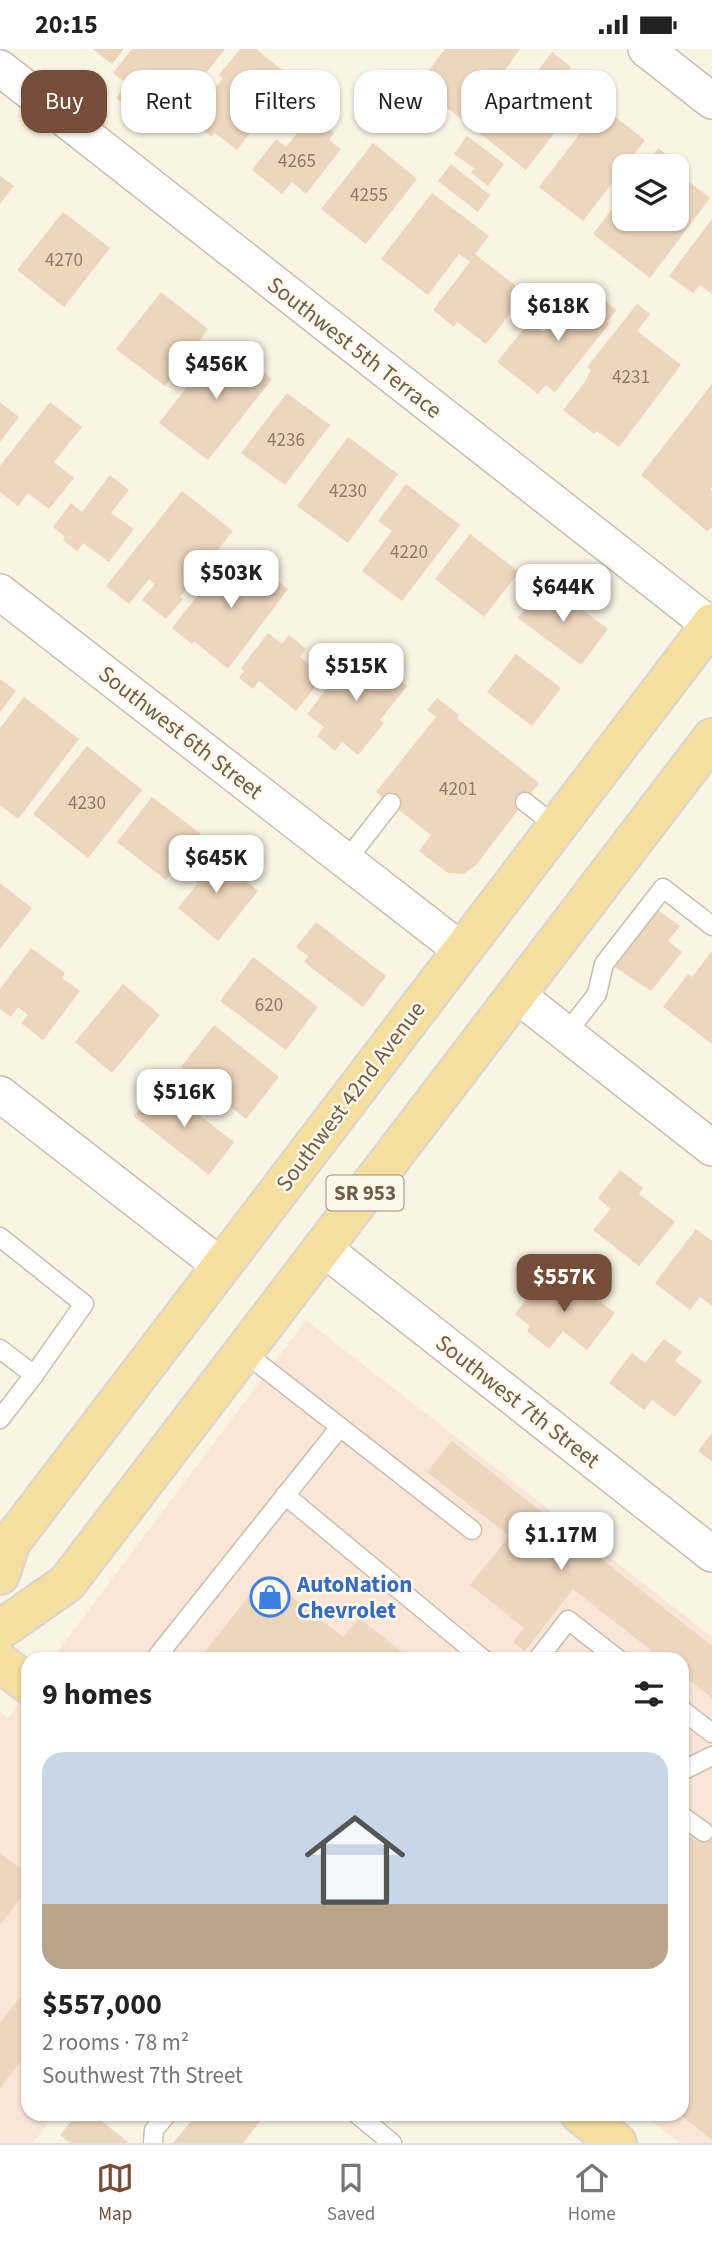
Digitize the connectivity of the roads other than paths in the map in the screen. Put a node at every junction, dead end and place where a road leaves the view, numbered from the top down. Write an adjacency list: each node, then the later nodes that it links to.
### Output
1 (646, 49): 3 (street)
2 (0, 68): 5 (street, Southwest 5th Terrace)
3 (712, 101)
4 (0, 592): 10 (street, Southwest 6th Street)
5 (712, 624): 9 (main road, Southwest 42nd Avenue / SR 953)
6 (712, 738): 13 (main road, SR 953)
7 (524, 802): 9 (lane)
8 (391, 803): 10 (lane)
9 (556, 826): 12 (main road, Southwest 42nd Avenue / SR 953)
10 (346, 861): 12 (street, Southwest 6th Street)
11 (712, 926): 14 (lane)
12 (461, 950): 19 (main road, Southwest 42nd Avenue / SR 953)
13 (517, 995): 14 (street); 18 (main road, SR 953)
14 (566, 1034): 16 (street)
15 (0, 1094): 19 (street)
16 (712, 1148)
17 (0, 1237): 22 (lane)
18 (323, 1248): 21 (main road, SR 953); 27 (street, Southwest 7th Street)
19 (221, 1266): 28 (main road, Southwest 42nd Avenue / SR 953)
20 (0, 1349): 22 (lane)
21 (244, 1352): 24 (lane); 29 (main road, SR 953)
22 (34, 1375): 23 (lane)
23 (0, 1419)
24 (340, 1427): 25 (lane); 26 (lane)
25 (285, 1495): 30 (lane); 31 (lane)
26 (472, 1531)
27 (712, 1554)
28 (0, 1575)
29 (0, 1630)
30 (161, 1652)
31 (476, 1652)
32 (543, 1652): 33 (lane)
33 (609, 1652)
34 (0, 1662): 35 (main road)
35 (21, 1678)
36 (689, 1715): 37 (lane)
37 (712, 1733)
38 (712, 1756): 39 (lane)
39 (689, 1768)
40 (689, 1821): 41 (lane)
41 (704, 1832)
42 (161, 2121): 45 (lane)
43 (365, 2121): 46 (lane)
44 (589, 2121): 47 (main road)
45 (153, 2143)
46 (392, 2143)
47 (617, 2143)

